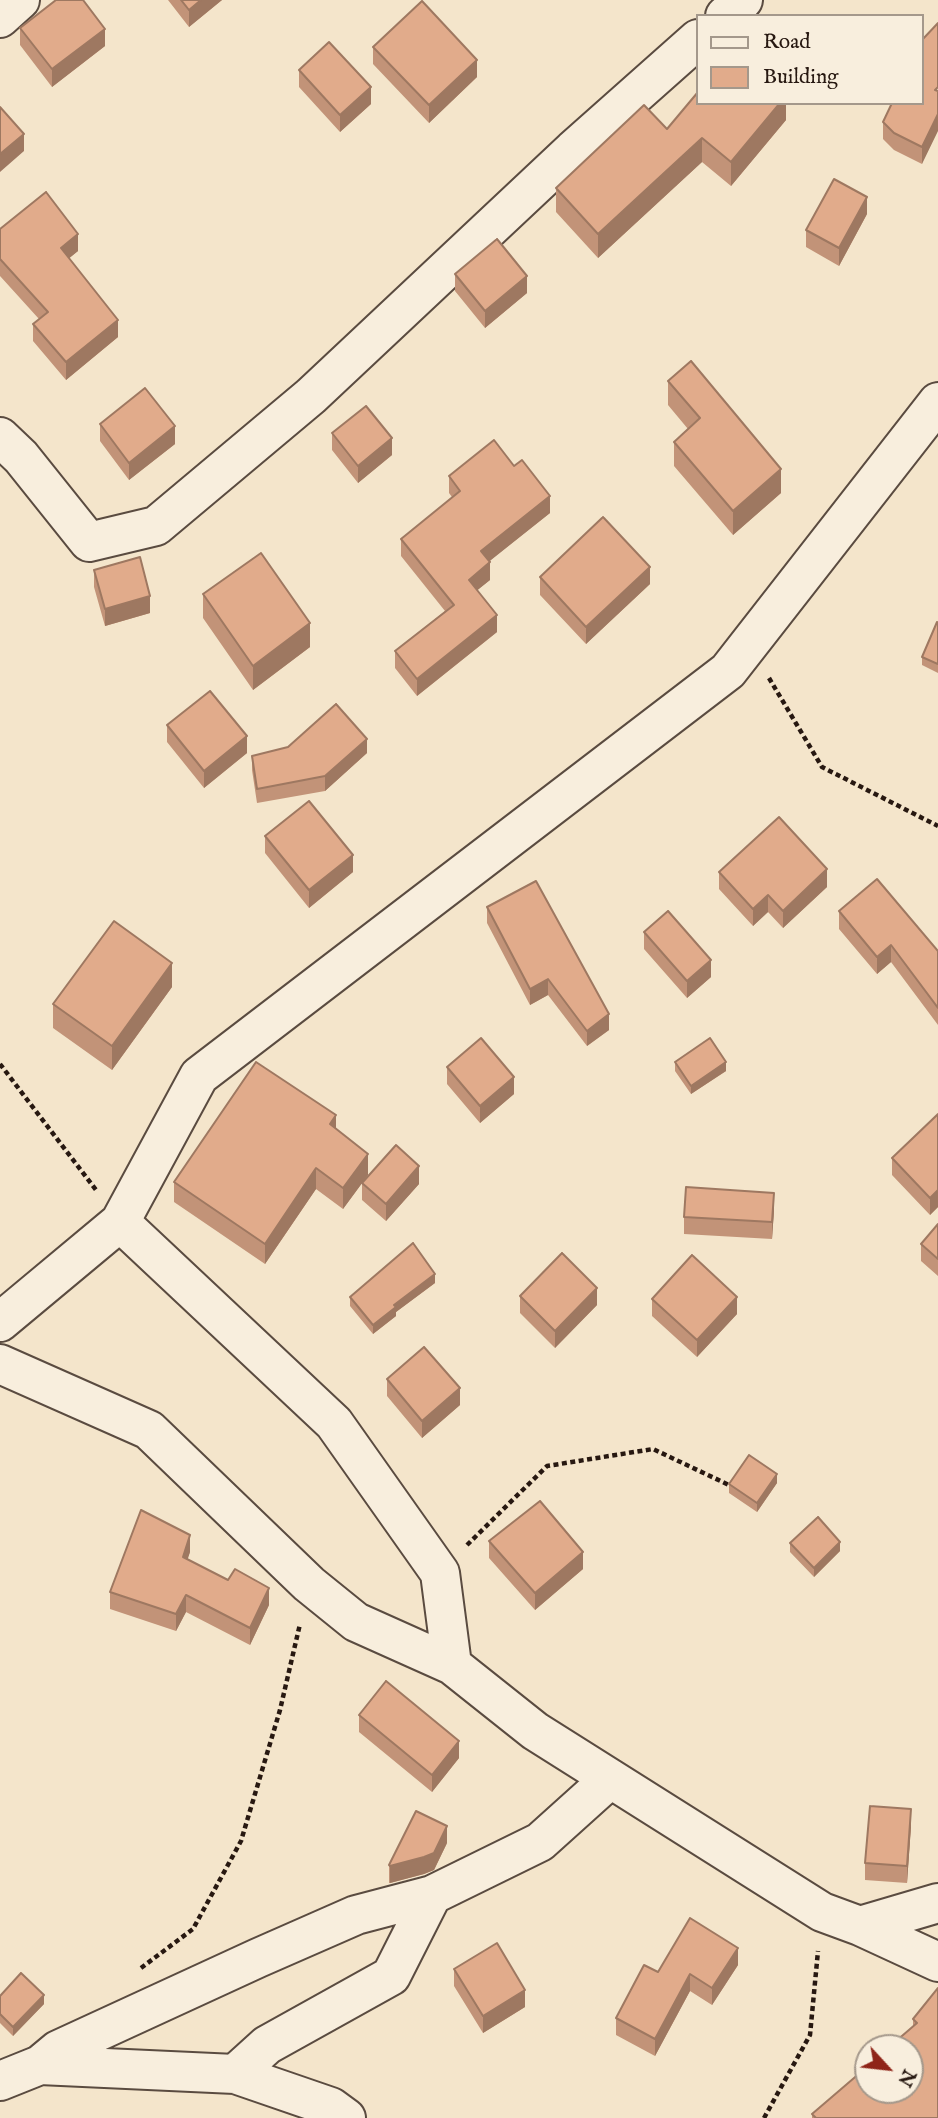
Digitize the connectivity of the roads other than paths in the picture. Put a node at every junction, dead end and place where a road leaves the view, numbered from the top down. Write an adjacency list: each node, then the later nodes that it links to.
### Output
1 (20, 0): 4 (street)
2 (743, 0): 3 (street)
3 (727, 14)
4 (0, 18)
5 (696, 42): 7 (street)
6 (938, 402): 8 (street)
7 (0, 437)
8 (120, 1222): 9 (street); 11 (street)
9 (0, 1322)
10 (0, 1364): 11 (street)
11 (452, 1665): 12 (street)
12 (610, 1779): 13 (street); 15 (street)
13 (432, 1895): 17 (street); 18 (street)
14 (938, 1903): 15 (street)
15 (860, 1926): 16 (street)
16 (938, 1962)
17 (40, 2065): 18 (street); 19 (street)
18 (236, 2074): 20 (street)
19 (0, 2081)
20 (346, 2118)

